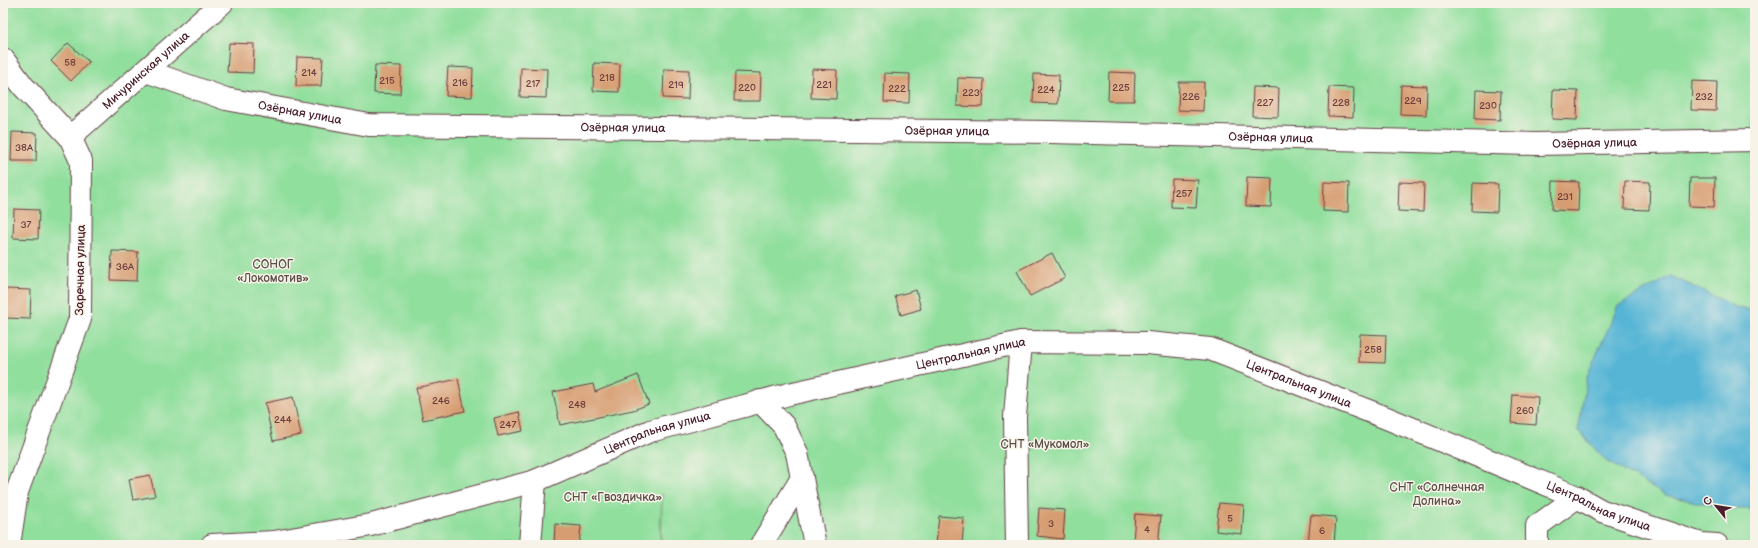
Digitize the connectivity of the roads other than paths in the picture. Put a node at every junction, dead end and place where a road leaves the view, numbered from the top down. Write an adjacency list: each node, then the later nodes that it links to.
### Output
1 (222, 3): 3 (street, Мичуринская улица)
2 (3, 59): 4 (street, Заречная улица)
3 (146, 71): 4 (street, Мичуринская улица); 5 (street, Озёрная улица)
4 (70, 137): 12 (street, Заречная улица)
5 (1755, 140)
6 (1021, 342): 7 (street, Центральная улица); 10 (street, Центральная улица); 17 (street)
7 (760, 401): 8 (street); 9 (street, Центральная улица)
8 (802, 478): 15 (street); 16 (street)
9 (535, 481): 11 (street, Центральная улица); 14 (street)
10 (1577, 497): 18 (street); 19 (street, Центральная улица)
11 (274, 543): 13 (street, Центральная улица)
12 (9, 545)
13 (212, 545)
14 (530, 545)
15 (761, 545)
16 (815, 545)
17 (1017, 545)
18 (1537, 545)
19 (1717, 545)

